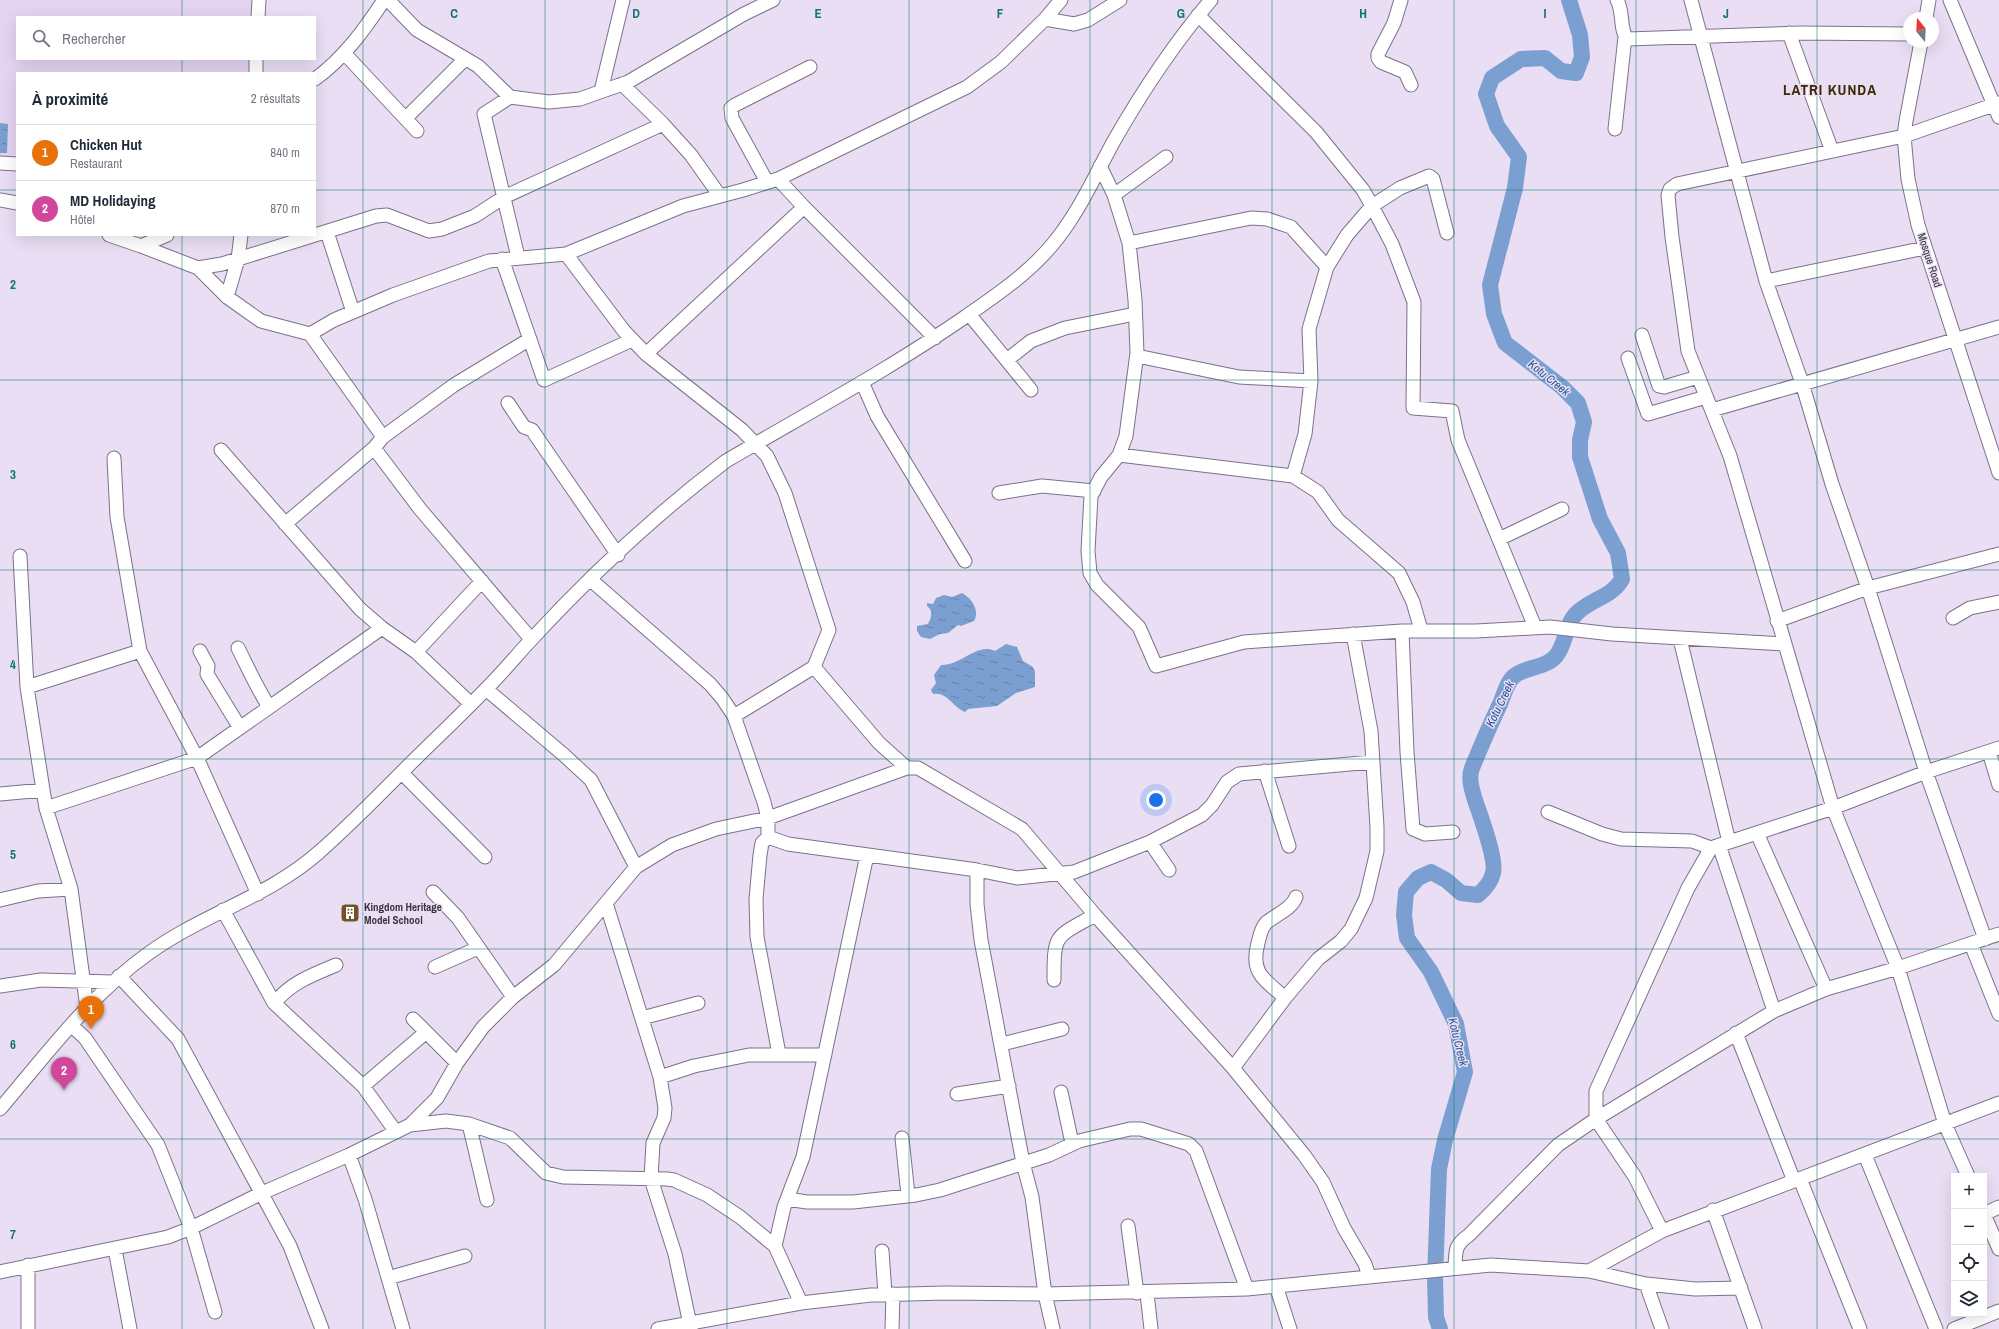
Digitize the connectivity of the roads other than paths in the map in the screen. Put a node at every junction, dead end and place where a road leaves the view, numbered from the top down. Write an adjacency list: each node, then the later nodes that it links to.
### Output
1 (259, 0): 16 (street)
2 (384, 0): 23 (street)
3 (388, 0): 24 (street)
4 (623, 0): 31 (street)
5 (773, 0): 29 (street)
6 (1060, 0): 17 (street)
7 (1120, 0): 17 (street)
8 (1211, 0): 15 (street)
9 (1401, 0): 30 (street)
10 (1617, 0): 20 (street)
11 (1691, 0): 21 (street)
12 (1929, 0): 14 (street)
13 (1950, 0): 33 (street)
14 (1927, 12)
15 (1198, 15): 43 (street); 51 (street)
16 (258, 16)
17 (1045, 18): 45 (street)
18 (1789, 33): 19 (street); 21 (street); 39 (street)
19 (1903, 34)
20 (1625, 37): 21 (street); 36 (street)
21 (1701, 37): 44 (street)
22 (1920, 48): 38 (street, Mosque Road)
23 (344, 53): 28 (street); 34 (street)
24 (466, 59): 32 (street); 34 (street)
25 (256, 60): 27 (street)
26 (810, 67): 45 (street)
27 (256, 72)
28 (316, 78)
29 (622, 84): 31 (street); 35 (street)
30 (1411, 85)
31 (601, 91): 32 (street)
32 (510, 97): 48 (street)
33 (1998, 108): 38 (street)
34 (406, 118): 37 (street)
35 (663, 124): 47 (street); 48 (street)
36 (1615, 128)
37 (417, 130)
38 (1904, 136): 39 (street); 62 (street, Mosque Road)
39 (1832, 151): 44 (street)
40 (1166, 157): 46 (street)
41 (0, 163): 42 (street)
42 (16, 164)
43 (1100, 166): 46 (street); 72 (street)
44 (1737, 170): 69 (street); 85 (street)
45 (773, 180): 47 (street); 52 (street)
46 (1114, 195): 60 (street)
47 (720, 196): 63 (street)
48 (504, 198): 53 (street); 64 (street)
49 (0, 200): 50 (street)
50 (16, 203)
51 (1372, 206): 54 (street); 67 (street); 105 (street)
52 (804, 207): 77 (street); 81 (street)
53 (327, 232): 55 (street); 71 (street)
54 (1448, 233)
55 (316, 235)
56 (112, 236): 61 (street)
57 (165, 236): 61 (street)
58 (241, 236): 65 (street)
59 (314, 236): 65 (street)
60 (1129, 243): 67 (street); 73 (street)
61 (141, 246): 68 (street)
62 (1925, 248): 69 (street); 78 (street, Mosque Road)
63 (566, 254): 64 (street); 80 (street)
64 (518, 257): 66 (street)
65 (238, 259): 68 (street); 70 (street)
66 (502, 259): 71 (street); 79 (street)
67 (1327, 267): 86 (street)
68 (198, 268): 70 (street)
69 (1766, 281): 88 (street)
70 (227, 297): 75 (street)
71 (353, 312): 75 (street)
72 (969, 314): 77 (street); 84 (street)
73 (1136, 314): 82 (street); 84 (street)
74 (1999, 327): 78 (street)
75 (310, 334): 93 (street)
76 (1642, 335): 85 (street)
77 (934, 338): 87 (street)
78 (1954, 338): 88 (street); 99 (street, Mosque Road)
79 (530, 339): 80 (street); 93 (street)
80 (632, 340): 81 (street)
81 (646, 354): 94 (street)
82 (1137, 356): 86 (street); 97 (street)
83 (1628, 358): 90 (street)
84 (1007, 360): 89 (street)
85 (1698, 377): 90 (street)
86 (1311, 381): 100 (street)
87 (862, 382): 94 (street); 109 (street)
88 (1802, 383): 92 (street); 112 (street)
89 (1031, 390)
90 (1706, 397): 92 (street)
91 (508, 403): 107 (street)
92 (1712, 410): 115 (street)
93 (383, 437): 95 (street)
94 (756, 443): 107 (street); 128 (street)
95 (374, 448): 104 (street); 111 (street)
96 (221, 450): 104 (street)
97 (1118, 455): 100 (street); 101 (street)
98 (114, 458): 125 (street)
99 (1999, 473)
100 (1293, 476): 118 (street)
101 (1094, 491): 102 (street); 120 (street)
102 (998, 493)
103 (1562, 509): 105 (street)
104 (285, 524): 117 (street)
105 (1499, 539): 116 (street)
106 (1999, 554): 112 (street)
107 (618, 555): 110 (street)
108 (20, 556): 129 (street)
109 (965, 561)
110 (591, 580): 121 (street); 133 (street)
111 (482, 581): 121 (street); 127 (street)
112 (1868, 588): 115 (street); 140 (street)
113 (1999, 602): 114 (street)
114 (1953, 618)
115 (1777, 621): 123 (street)
116 (1534, 627): 118 (street); 122 (street)
117 (382, 628): 127 (street); 132 (street)
118 (1421, 630): 119 (street)
119 (1402, 631): 120 (street); 149 (street)
120 (1353, 634): 137 (street)
121 (531, 639): 130 (street)
122 (1680, 639): 123 (street); 153 (street)
123 (1784, 644): 146 (street)
124 (238, 648): 132 (street)
125 (140, 651): 129 (street); 136 (street)
126 (200, 651): 134 (street)
127 (416, 652): 131 (street)
128 (814, 667): 133 (street); 138 (street)
129 (27, 687): 143 (street)
130 (486, 689): 131 (street); 157 (street)
131 (471, 704): 141 (street)
132 (269, 707): 134 (street)
133 (734, 716): 148 (street)
134 (240, 728): 136 (street)
135 (1994, 750): 140 (street); 142 (street)
136 (197, 758): 145 (street); 163 (street)
137 (1372, 762): 139 (street); 182 (street)
138 (906, 768): 148 (street); 160 (street)
139 (1265, 771): 152 (street); 154 (street)
140 (1926, 772): 146 (street); 170 (street)
141 (402, 773): 156 (street); 163 (street)
142 (1999, 785)
143 (43, 790): 144 (street); 145 (street)
144 (0, 794)
145 (46, 808): 161 (street)
146 (1833, 808): 150 (street); 175 (street)
147 (1548, 812): 153 (street)
148 (768, 818): 151 (street); 157 (street)
149 (1453, 832)
150 (1757, 833): 153 (street); 180 (street)
151 (768, 837): 155 (street); 195 (street)
152 (1150, 842): 159 (street); 160 (street)
153 (1720, 845): 186 (street); 206 (street)
154 (1289, 846)
155 (867, 854): 158 (street); 196 (street)
156 (485, 857)
157 (636, 867): 166 (street)
158 (977, 870): 160 (street); 194 (street)
159 (1169, 870)
160 (1060, 873): 168 (street)
161 (71, 889): 165 (street); 178 (street)
162 (433, 892): 172 (street)
163 (258, 894): 167 (street)
164 (1296, 897): 182 (street)
165 (0, 900)
166 (606, 903): 181 (street); 188 (street)
167 (223, 910): 176 (street); 183 (street)
168 (1094, 915): 177 (street); 198 (street)
169 (1999, 934): 170 (street)
170 (1985, 939): 171 (street)
171 (1971, 944): 175 (street); 187 (street)
172 (478, 948): 174 (street); 181 (street)
173 (336, 965): 183 (street)
174 (435, 967)
175 (1898, 968): 180 (street); 208 (street)
176 (116, 979): 178 (street); 185 (street); 219 (street)
177 (1054, 980)
178 (84, 982): 179 (street); 185 (street)
179 (0, 986)
180 (1826, 989): 186 (street)
181 (513, 997): 197 (street)
182 (1285, 998): 198 (street)
183 (274, 1003): 200 (street)
184 (698, 1003): 188 (street)
185 (87, 1008): 190 (street)
186 (1774, 1011): 192 (street)
187 (1999, 1014)
188 (642, 1018): 199 (street)
189 (413, 1019): 193 (street)
190 (72, 1026): 205 (street); 228 (street)
191 (1062, 1029): 194 (street)
192 (1736, 1033): 206 (street); 218 (street)
193 (425, 1034): 197 (street); 200 (street)
194 (1002, 1044): 201 (street)
195 (778, 1054): 196 (street); 199 (street)
196 (825, 1055): 221 (street)
197 (457, 1063): 209 (street)
198 (1233, 1068): 239 (street)
199 (660, 1077): 217 (street)
200 (363, 1086): 210 (street)
201 (1009, 1086): 203 (street); 215 (street)
202 (1061, 1092): 212 (street)
203 (957, 1094)
204 (1999, 1103): 208 (street)
205 (0, 1109)
206 (1596, 1119): 229 (street); 236 (street)
207 (468, 1124): 209 (street); 217 (street); 222 (street)
208 (1945, 1124): 214 (street); 216 (street)
209 (410, 1125): 210 (street)
210 (396, 1132): 213 (street)
211 (902, 1138): 220 (street)
212 (1072, 1144): 215 (street); 244 (street)
213 (349, 1155): 219 (street); 240 (street)
214 (1865, 1155): 218 (street); 264 (street)
215 (1023, 1163): 220 (street); 247 (street)
216 (1967, 1173)
217 (651, 1178): 230 (street); 251 (street)
218 (1797, 1180): 224 (street); 263 (street)
219 (262, 1193): 228 (street); 254 (street)
220 (908, 1195): 221 (street)
221 (788, 1199): 230 (street)
222 (488, 1200)
223 (1999, 1207): 225 (street)
224 (1714, 1210): 229 (street); 243 (street)
225 (1987, 1213)
226 (1987, 1221): 232 (street)
227 (1128, 1226): 245 (street)
228 (191, 1228): 231 (street); 250 (street)
229 (1662, 1231): 237 (street)
230 (775, 1246): 248 (street)
231 (115, 1249): 235 (street); 253 (street)
232 (1999, 1249)
233 (882, 1251): 246 (street)
234 (465, 1256): 240 (street)
235 (28, 1265): 238 (street); 252 (street)
236 (1455, 1268): 237 (street); 239 (street)
237 (1589, 1271): 241 (street)
238 (0, 1272)
239 (1369, 1276): 242 (street)
240 (388, 1278): 255 (street)
241 (1646, 1284): 243 (street); 261 (street)
242 (1276, 1286): 244 (street); 260 (street)
243 (1741, 1288): 262 (street)
244 (1247, 1289): 245 (street)
245 (1142, 1293): 247 (street); 259 (street)
246 (889, 1294): 247 (street); 248 (street); 257 (street)
247 (1045, 1294): 258 (street)
248 (801, 1303): 251 (street)
249 (1999, 1311): 265 (street)
250 (215, 1312)
251 (690, 1326): 256 (street)
252 (28, 1329)
253 (130, 1329)
254 (322, 1329)
255 (403, 1329)
256 (658, 1329)
257 (892, 1329)
258 (1053, 1329)
259 (1151, 1329)
260 (1290, 1329)
261 (1662, 1329)
262 (1755, 1329)
263 (1860, 1329)
264 (1936, 1329)
265 (1954, 1329)

